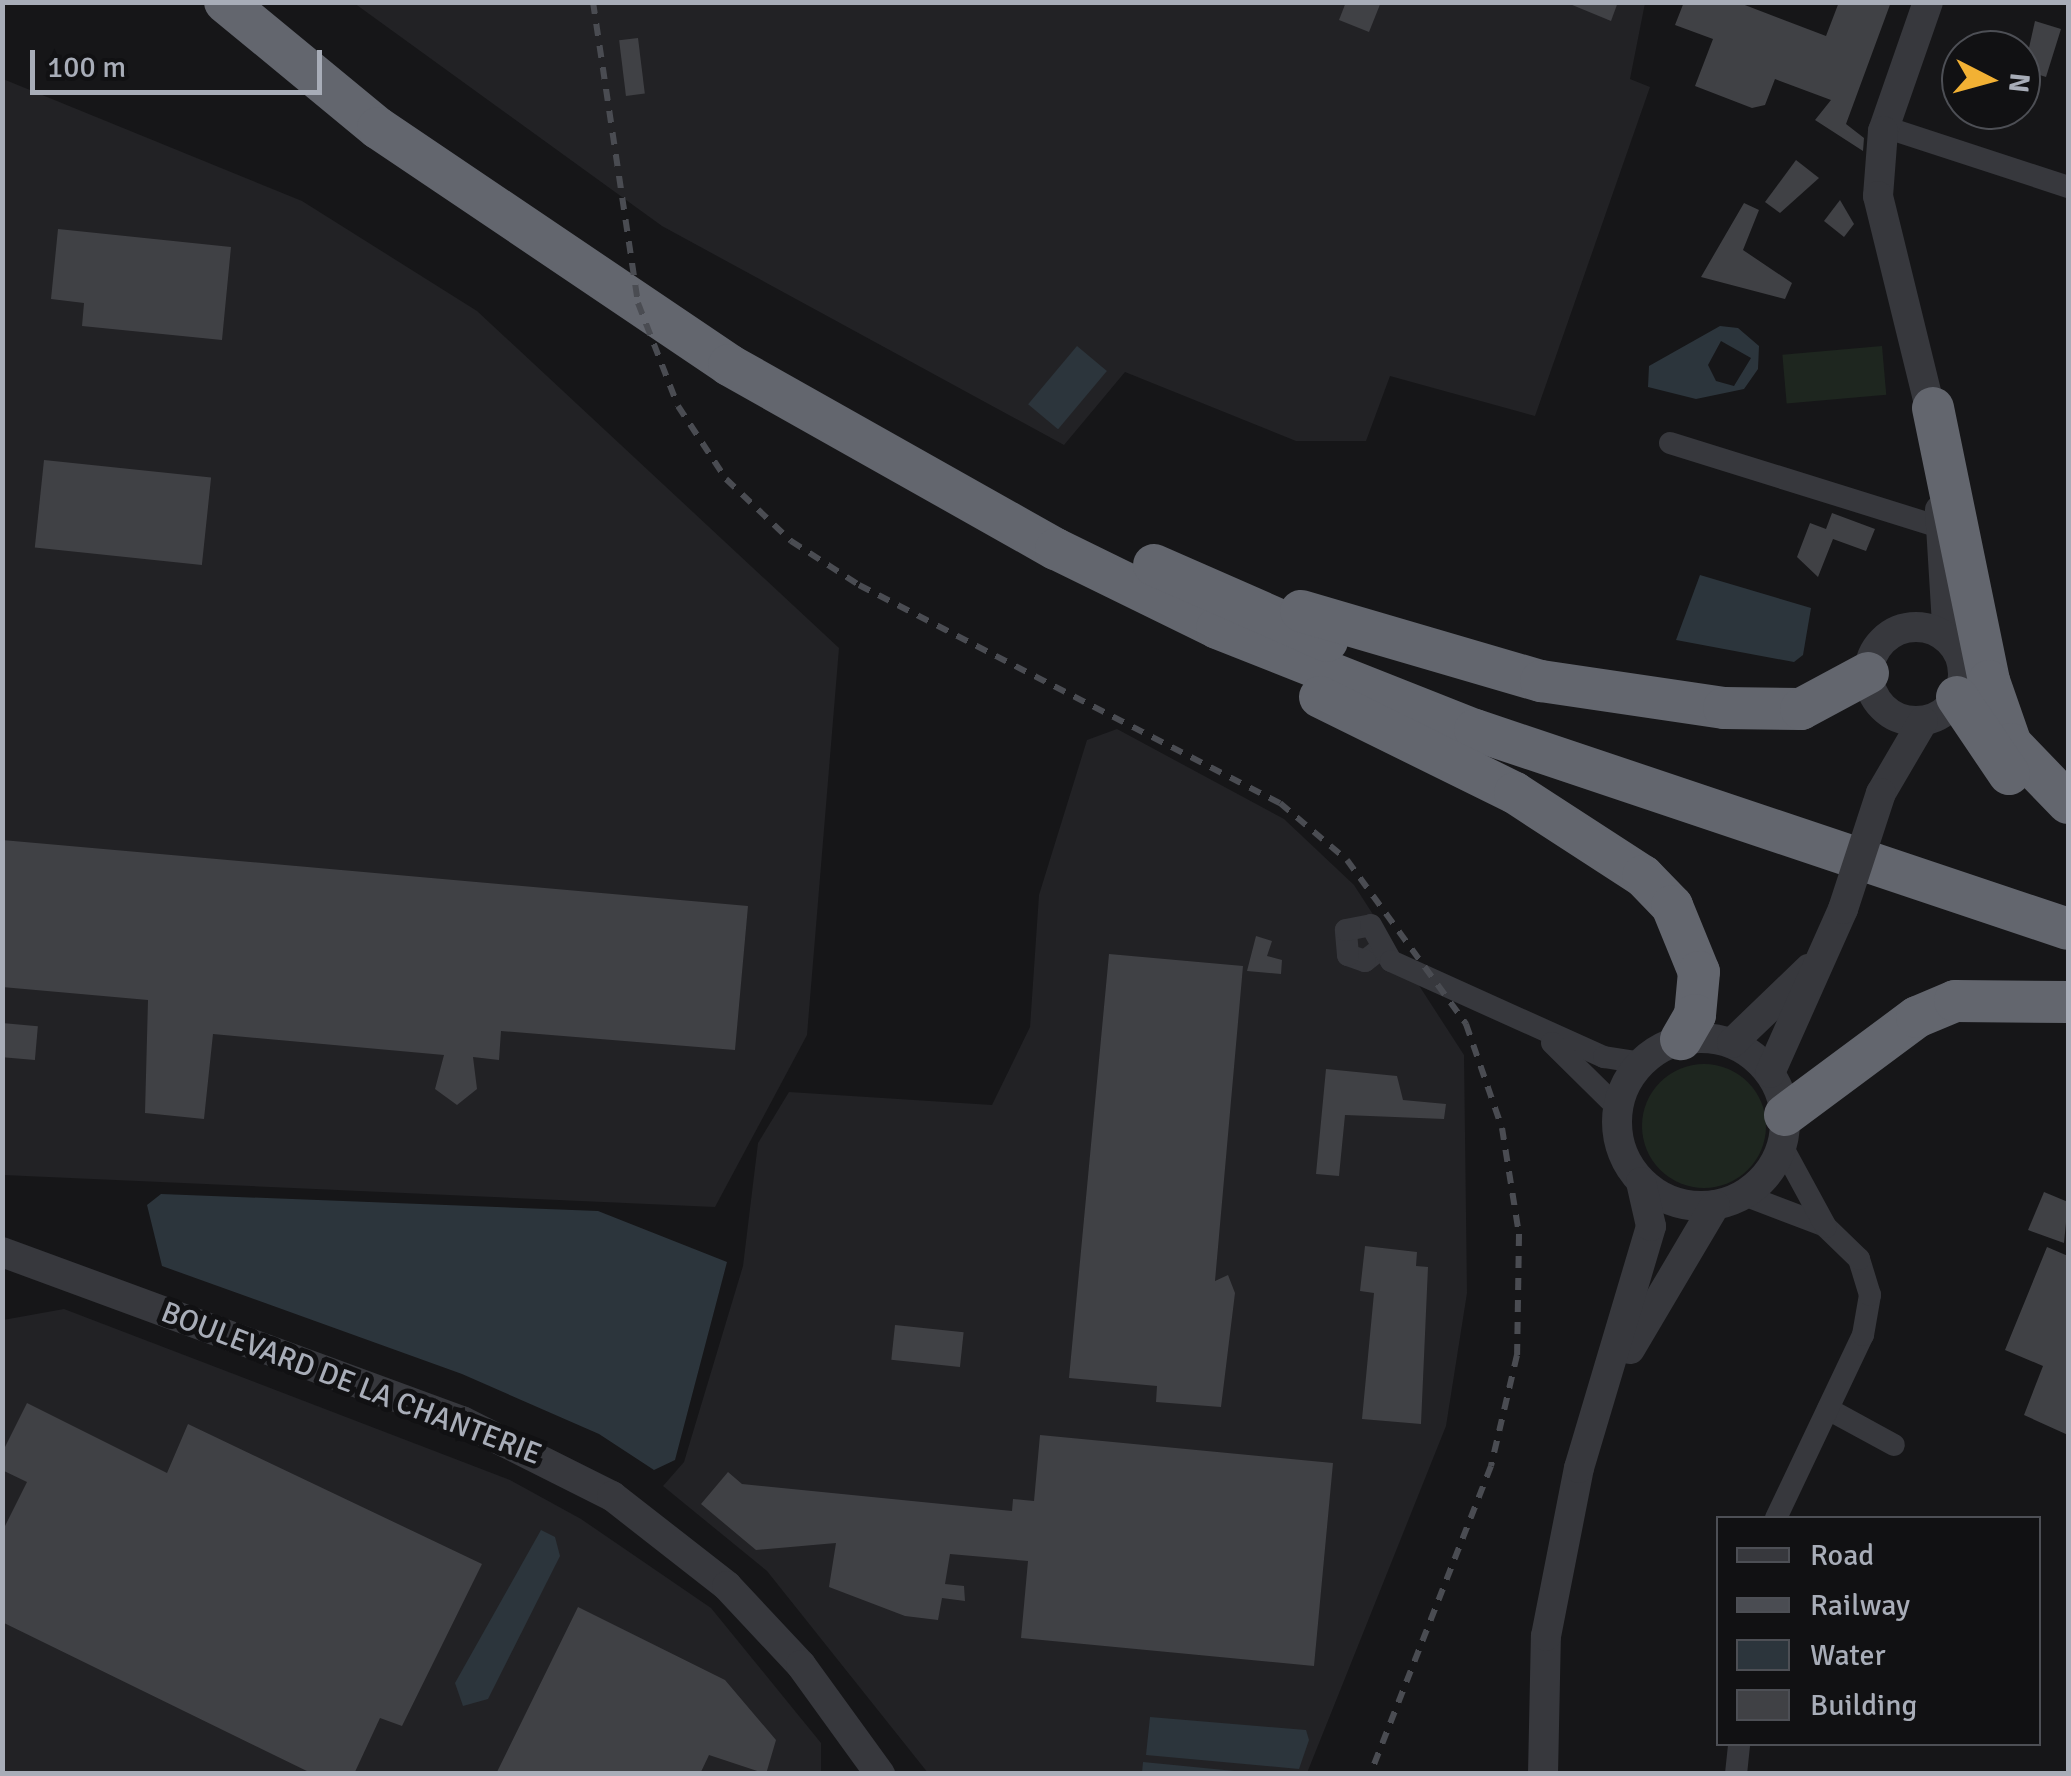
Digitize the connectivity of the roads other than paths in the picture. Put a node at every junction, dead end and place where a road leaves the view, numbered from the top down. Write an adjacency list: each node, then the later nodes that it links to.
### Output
1 (225, 2): 12 (highway)
2 (269, 2): 12 (highway)
3 (1928, 2): 7 (street)
4 (1938, 2): 5 (street)
5 (1897, 131): 6 (street); 7 (street)
6 (2068, 187)
7 (1886, 227): 8 (street)
8 (1933, 408): 10 (street); 19 (highway)
9 (1670, 443): 10 (street)
10 (1940, 526): 11 (street)
11 (1938, 593): 13 (street); 14 (street)
12 (1217, 612): 15 (highway); 21 (highway); 22 (highway); 27 (highway)
13 (1908, 627): 14 (street); 15 (street)
14 (1948, 639): 16 (street)
15 (1876, 692): 17 (street); 18 (street)
16 (1957, 697): 17 (street); 20 (highway)
17 (1923, 721): 18 (street)
18 (1884, 783): 24 (street, bridge)
19 (2068, 803)
20 (2068, 812)
21 (2068, 898)
22 (2068, 929)
23 (1379, 950): 26 (street)
24 (1824, 952): 28 (street); 30 (street)
25 (2068, 1002): 32 (highway)
26 (1534, 1028): 29 (street); 31 (street)
27 (1680, 1039): 28 (street); 29 (street)
28 (1732, 1043): 30 (street)
29 (1640, 1063): 31 (street)
30 (1770, 1073): 32 (street)
31 (1618, 1107): 33 (street)
32 (1783, 1131): 34 (street); 36 (street)
33 (1642, 1182): 35 (street); 38 (street)
34 (1744, 1195): 35 (street); 36 (street)
35 (1714, 1206): 38 (street)
36 (1826, 1227): 39 (street)
37 (2, 1252): 43 (street, BOULEVARD DE LA CHANTERIE)
38 (1600, 1402): 44 (street)
39 (1828, 1409): 40 (street); 41 (street)
40 (1894, 1446)
41 (1777, 1516)
42 (1739, 1746): 45 (street)
43 (880, 1774)
44 (1543, 1774)
45 (1736, 1774)

